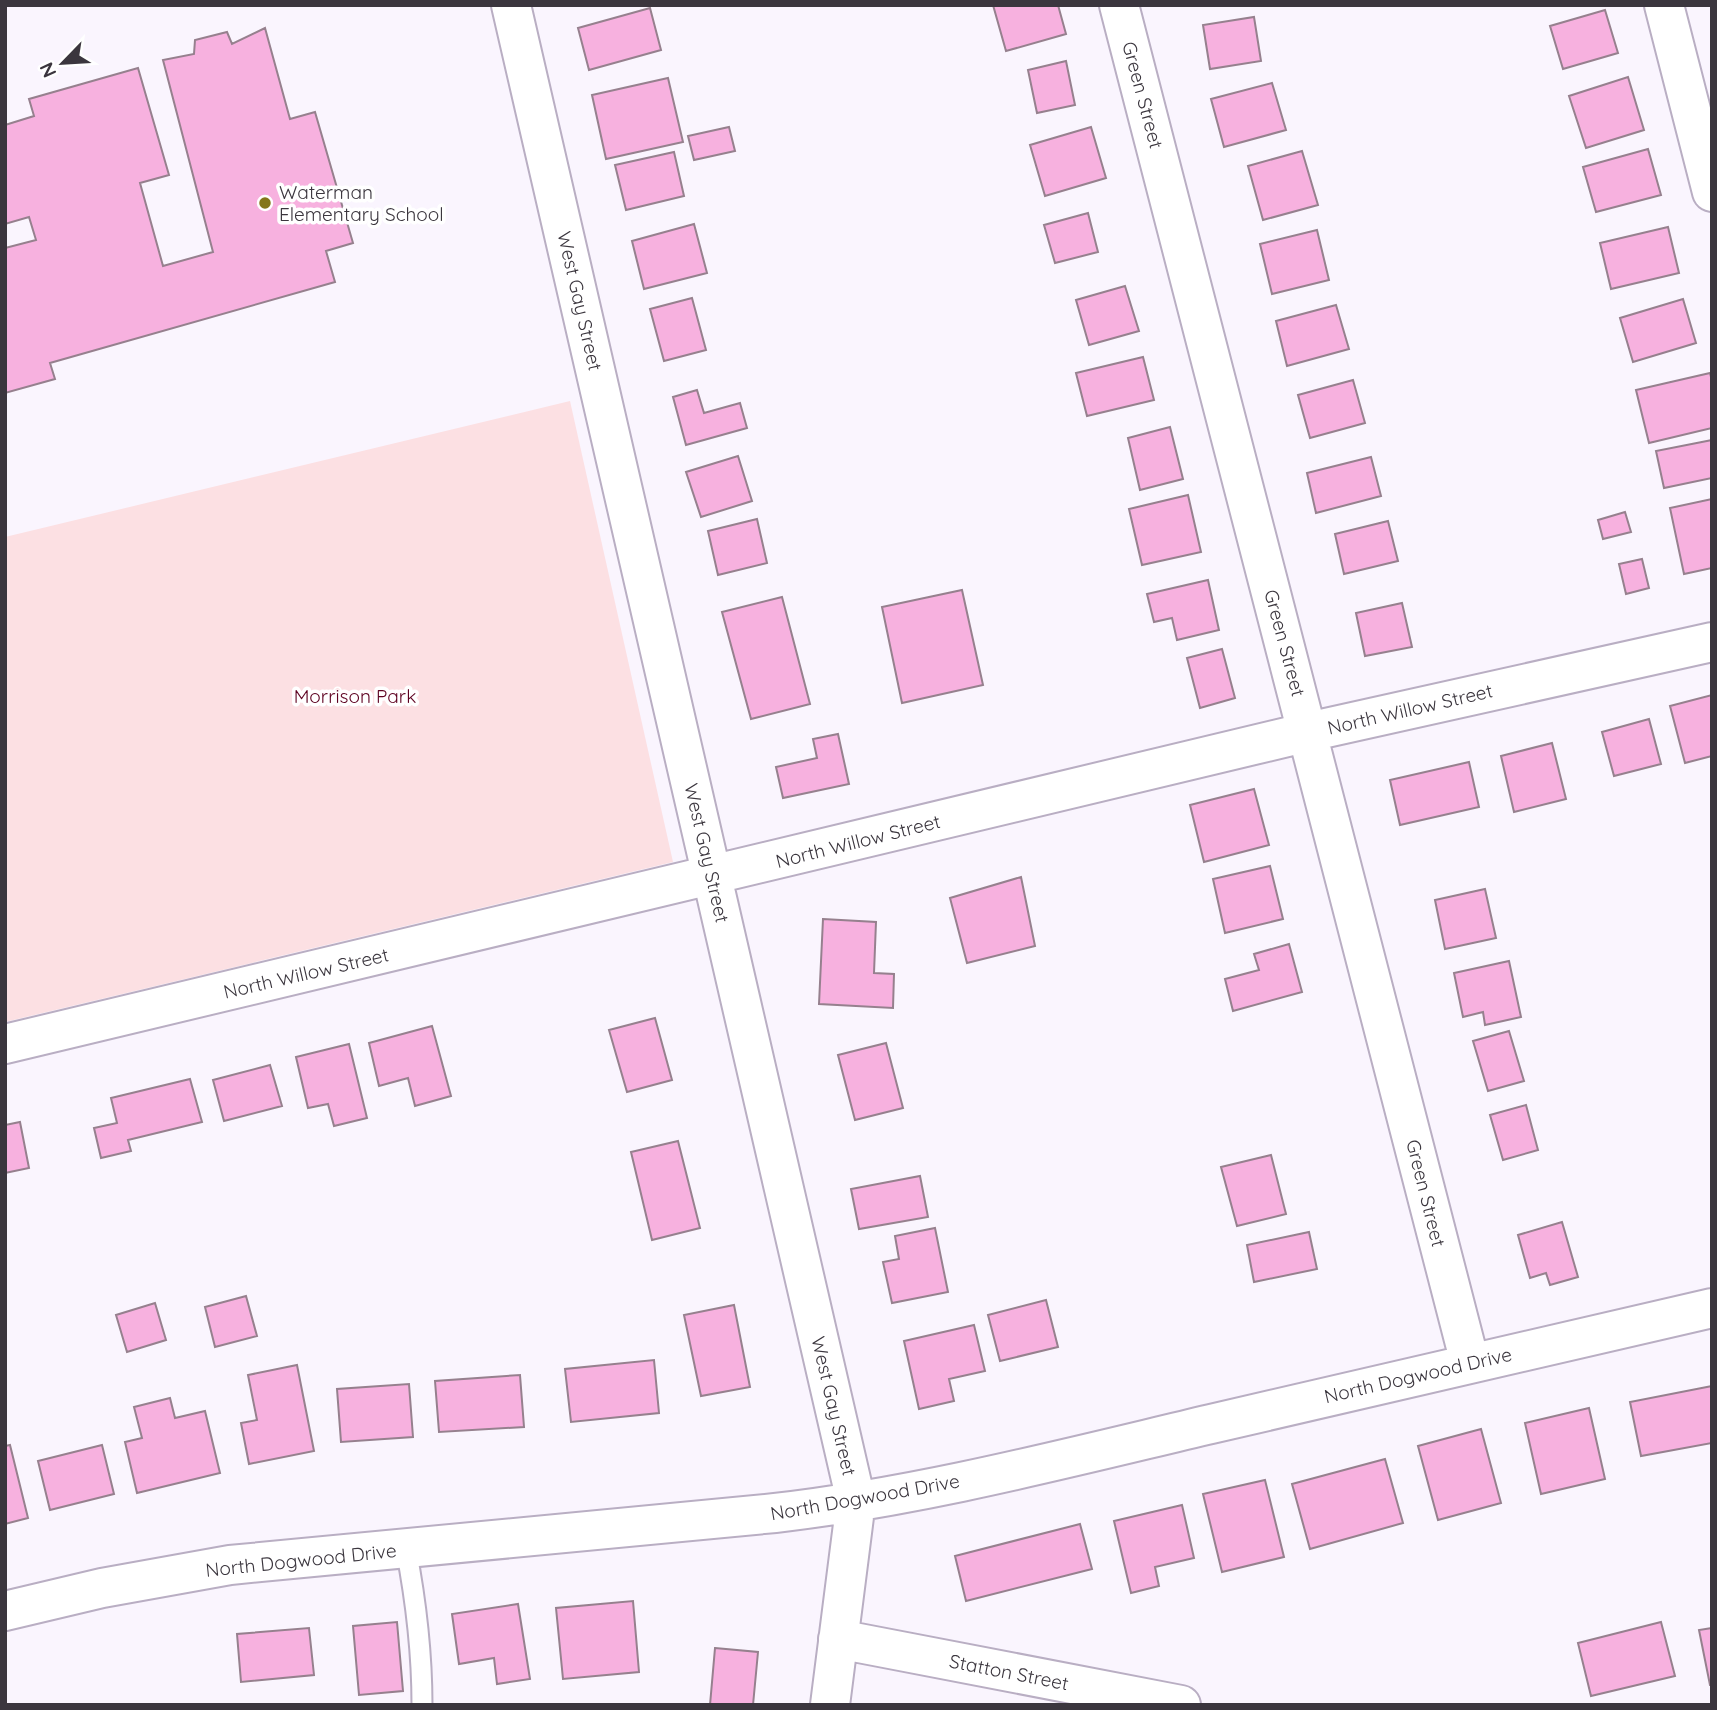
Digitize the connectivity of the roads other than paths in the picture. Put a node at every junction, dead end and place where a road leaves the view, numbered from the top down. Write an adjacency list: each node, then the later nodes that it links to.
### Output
1 (511, 5): 7 (street, West Gay Street)
2 (1119, 5): 6 (street, Green Street)
3 (1664, 5): 4 (street)
4 (1712, 192)
5 (1712, 642): 6 (street, North Willow Street)
6 (1308, 732): 7 (street, North Willow Street); 10 (street, Green Street)
7 (712, 876): 8 (street, North Willow Street); 11 (street, West Gay Street)
8 (5, 1045)
9 (1712, 1308): 10 (street, North Dogwood Drive)
10 (1470, 1363): 11 (street, North Dogwood Drive)
11 (856, 1501): 12 (street, North Dogwood Drive); 14 (street, West Gay Street)
12 (406, 1549): 13 (street, North Dogwood Drive); 15 (lane)
13 (5, 1611)
14 (838, 1639): 16 (street, West Gay Street); 17 (street, Statton Street)
15 (422, 1705)
16 (830, 1705)
17 (1181, 1705)

